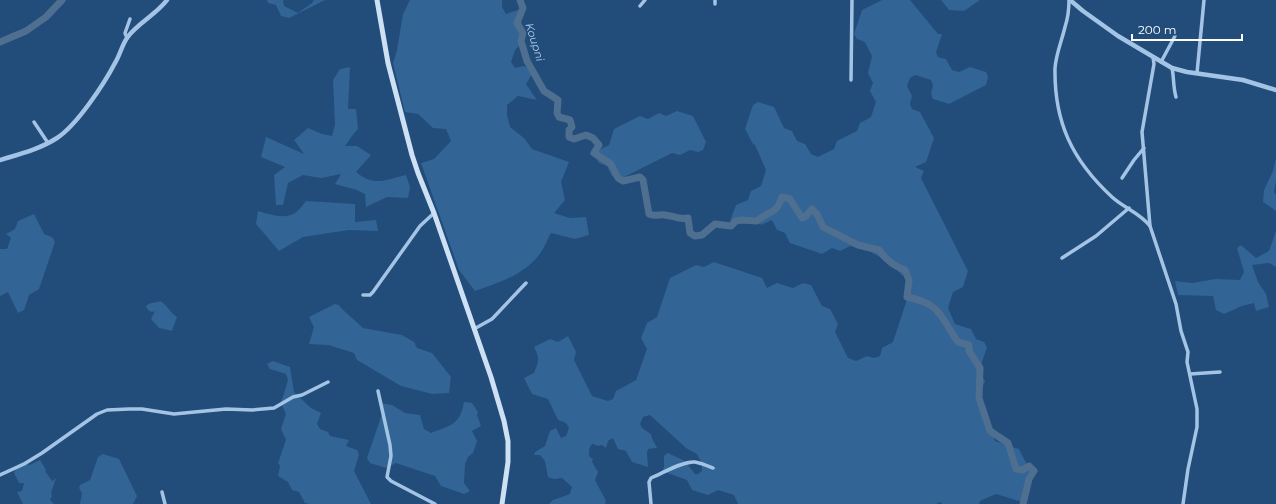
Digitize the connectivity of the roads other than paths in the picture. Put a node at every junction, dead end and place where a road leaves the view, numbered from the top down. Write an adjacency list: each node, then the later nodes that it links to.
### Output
1 (167, 0): 10 (street)
2 (377, 0): 24 (main road)
3 (645, 0): 7 (street)
4 (852, 0): 15 (street)
5 (1070, 0): 11 (street); 23 (street)
6 (1204, 0): 14 (street)
7 (640, 6)
8 (130, 19): 10 (street)
9 (1175, 36): 12 (street)
10 (127, 38): 19 (street)
11 (1153, 57): 12 (street); 20 (street)
12 (1161, 62): 13 (street)
13 (1172, 68): 14 (street); 17 (street)
14 (1197, 73): 16 (street)
15 (851, 80)
16 (1276, 90)
17 (1176, 97)
18 (34, 122): 19 (street)
19 (48, 143): 21 (street)
20 (1144, 148): 22 (street); 25 (street)
21 (0, 160)
22 (1122, 178)
23 (1129, 208): 25 (street); 26 (street)
24 (434, 213): 28 (street); 29 (main road)
25 (1150, 226): 31 (street)
26 (1062, 258)
27 (526, 283): 29 (street)
28 (363, 295)
29 (474, 329): 39 (main road)
30 (1220, 372): 31 (street)
31 (1190, 374): 41 (street)
32 (328, 382): 35 (street)
33 (378, 391): 38 (street)
34 (713, 468): 40 (street)
35 (0, 475)
36 (162, 492): 37 (street)
37 (165, 504)
38 (435, 504)
39 (502, 504)
40 (650, 504)
41 (1183, 504)

